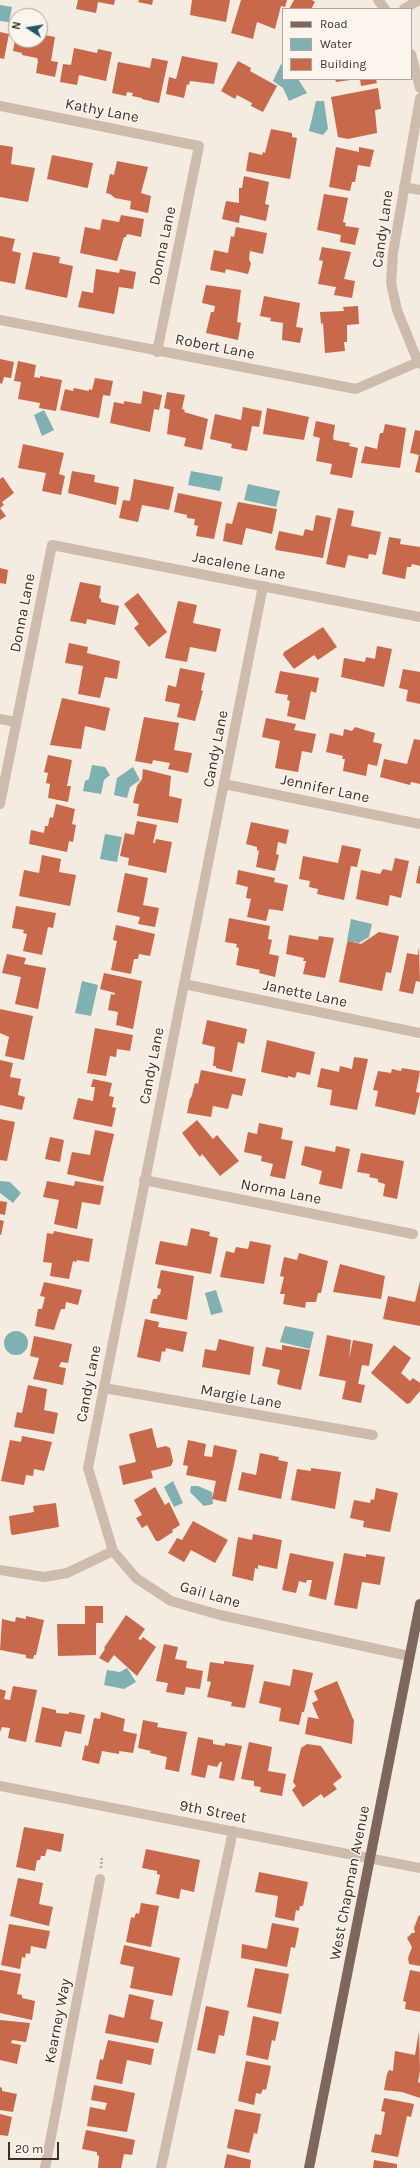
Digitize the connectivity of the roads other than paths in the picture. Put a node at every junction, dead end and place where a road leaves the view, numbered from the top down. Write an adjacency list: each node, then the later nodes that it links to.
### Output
1 (378, 0): 3 (street)
2 (419, 0): 4 (street)
3 (384, 8)
4 (406, 8)
5 (412, 58): 6 (street)
6 (420, 88)
7 (420, 98): 10 (street, Candy Lane)
8 (0, 106): 9 (street, Kathy Lane)
9 (199, 146): 13 (street, Donna Lane)
10 (404, 187): 11 (street); 14 (street, Candy Lane)
11 (420, 190)
12 (0, 320): 13 (street, Robert Lane)
13 (157, 352): 14 (street, Robert Lane)
14 (419, 363)
15 (52, 545): 16 (street, Jacalene Lane); 19 (street, Donna Lane)
16 (263, 586): 17 (street, Jacalene Lane); 20 (street, Candy Lane)
17 (420, 617)
18 (0, 718): 19 (street)
19 (16, 722): 21 (street, Donna Lane)
20 (224, 784): 22 (street, Jennifer Lane); 23 (street, Candy Lane)
21 (0, 804)
22 (420, 824)
23 (184, 984): 24 (street, Janette Lane); 25 (street, Candy Lane)
24 (420, 1033)
25 (144, 1180): 26 (street, Norma Lane); 27 (street, Candy Lane)
26 (412, 1234)
27 (104, 1388): 28 (street, Margie Lane); 29 (street, Candy Lane)
28 (373, 1435)
29 (113, 1550): 30 (street); 32 (street, Gail Lane)
30 (0, 1570)
31 (420, 1604): 32 (main road, West Chapman Avenue)
32 (409, 1656): 35 (main road, West Chapman Avenue)
33 (0, 1786): 34 (street, 9th Street)
34 (233, 1831): 35 (street, 9th Street); 39 (street)
35 (370, 1858): 36 (street, 9th Street); 40 (main road, West Chapman Avenue)
36 (420, 1868)
37 (100, 1879): 38 (street, Kearney Way)
38 (45, 2168)
39 (161, 2168)
40 (309, 2168)

